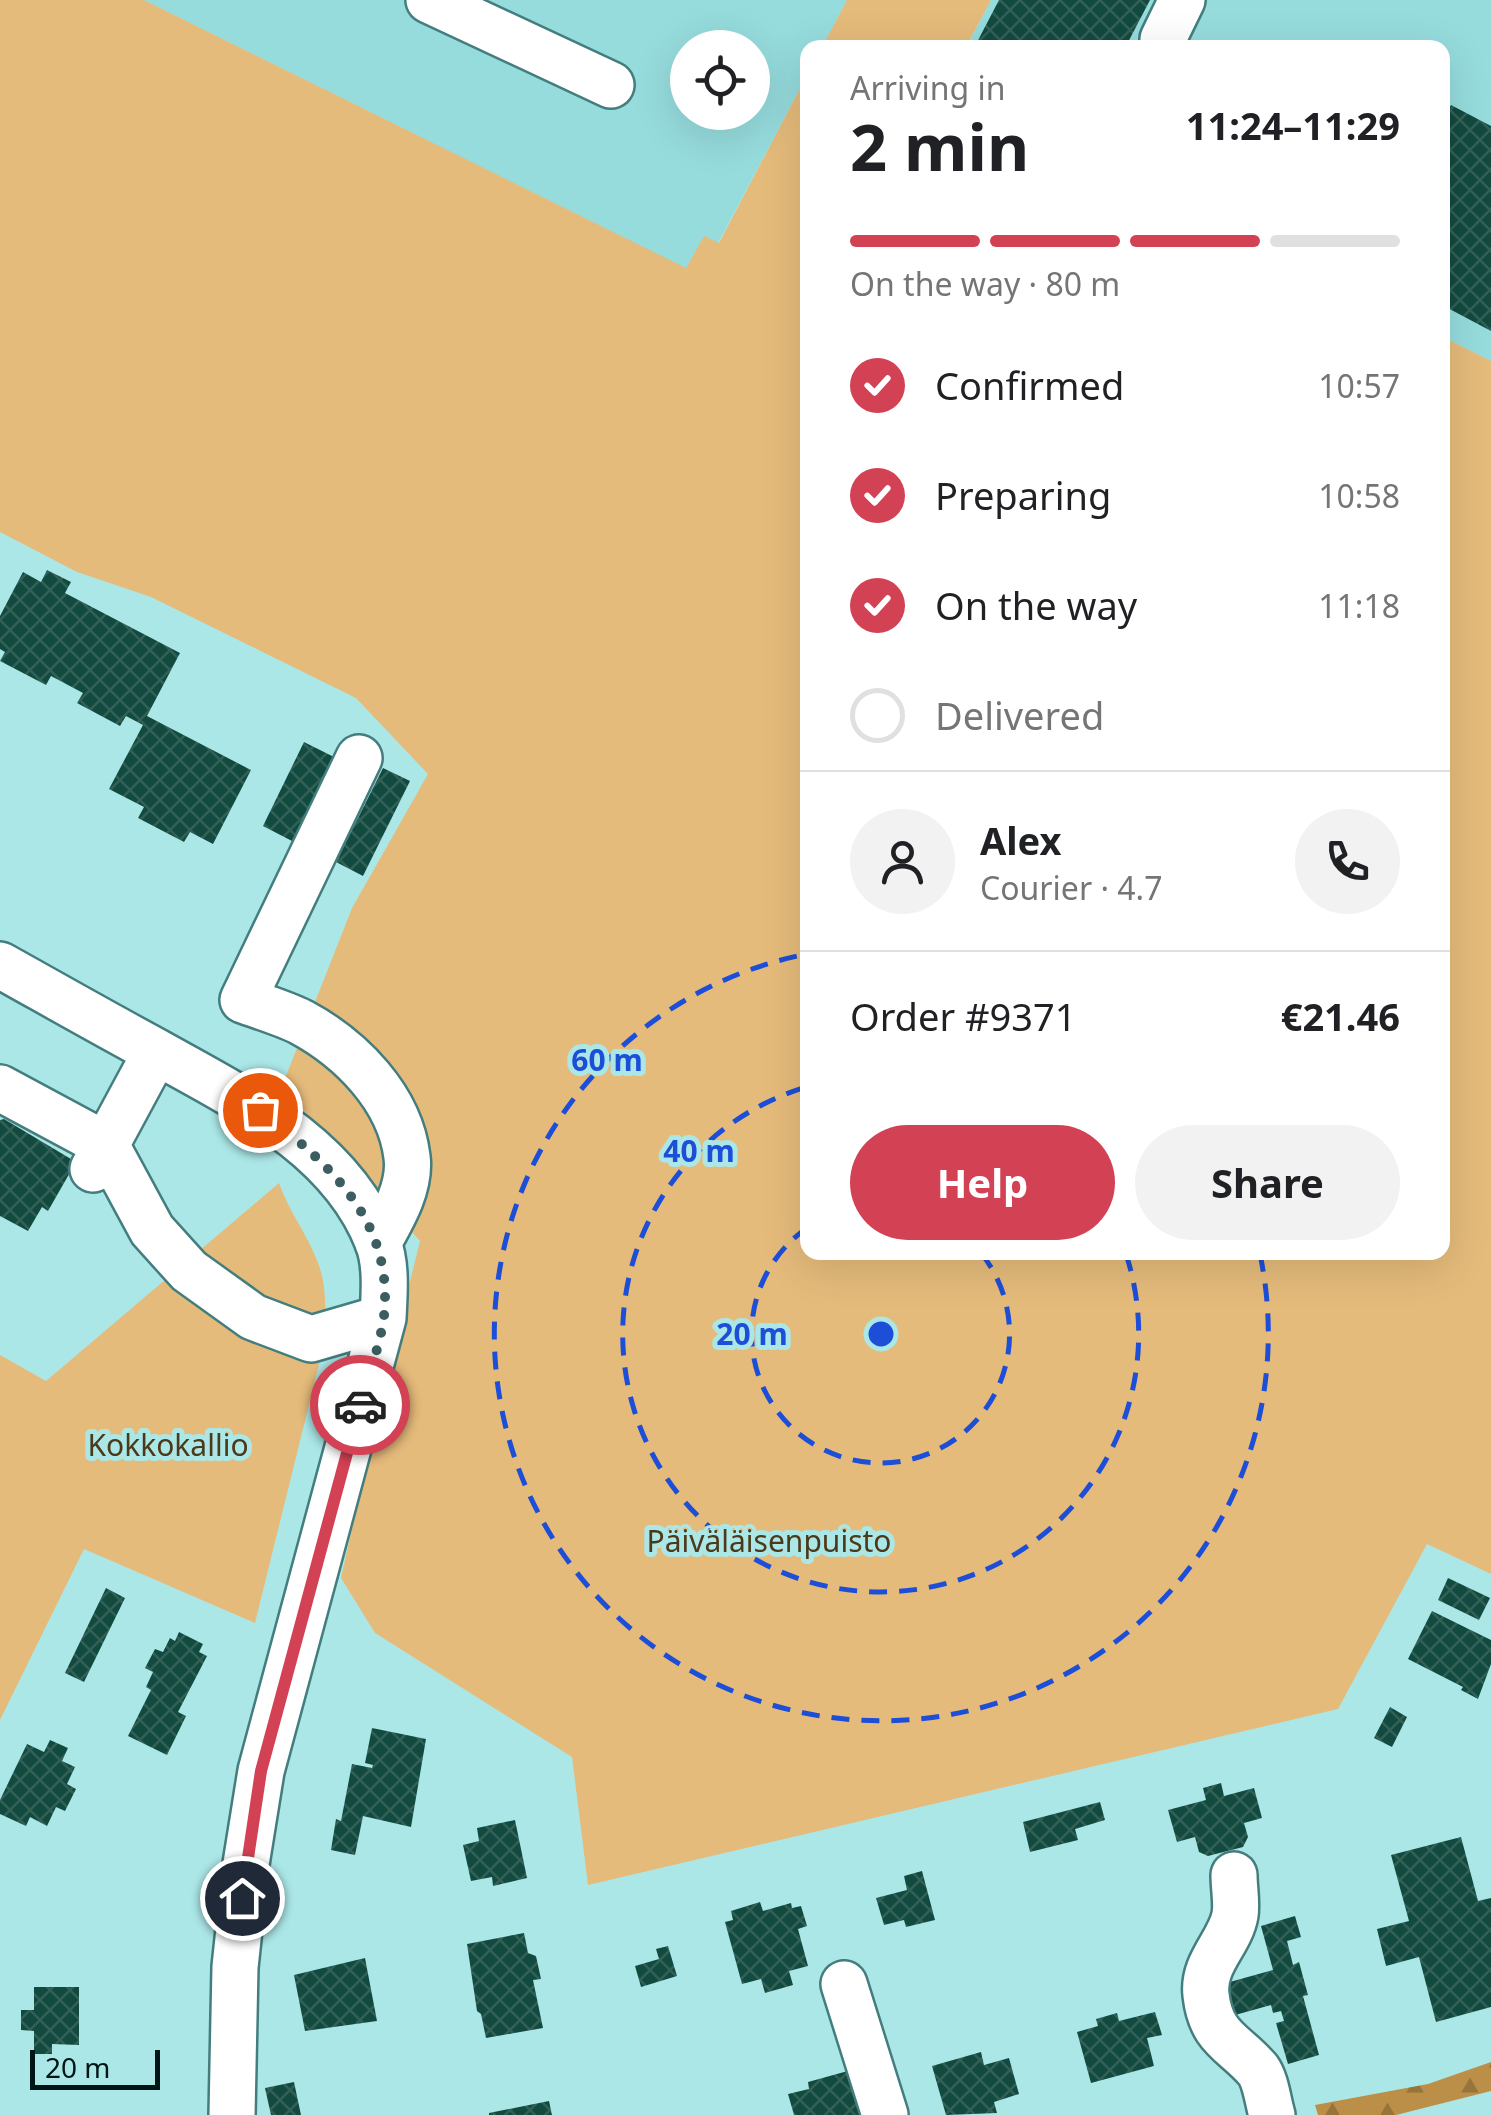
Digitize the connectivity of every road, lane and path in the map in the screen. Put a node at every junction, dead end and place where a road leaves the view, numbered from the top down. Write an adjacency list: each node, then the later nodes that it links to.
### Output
1 (429, 0): 2 (street)
2 (610, 85)
3 (359, 758): 8 (street)
4 (0, 965): 5 (street)
5 (156, 1052): 7 (street); 8 (street)
6 (0, 1088): 7 (street)
7 (98, 1159): 9 (street)
8 (378, 1243): 9 (street)
9 (384, 1318): 12 (street)
10 (1234, 1876): 14 (street)
11 (844, 1984): 13 (street)
12 (232, 2115)
13 (885, 2115)
14 (1272, 2115)

